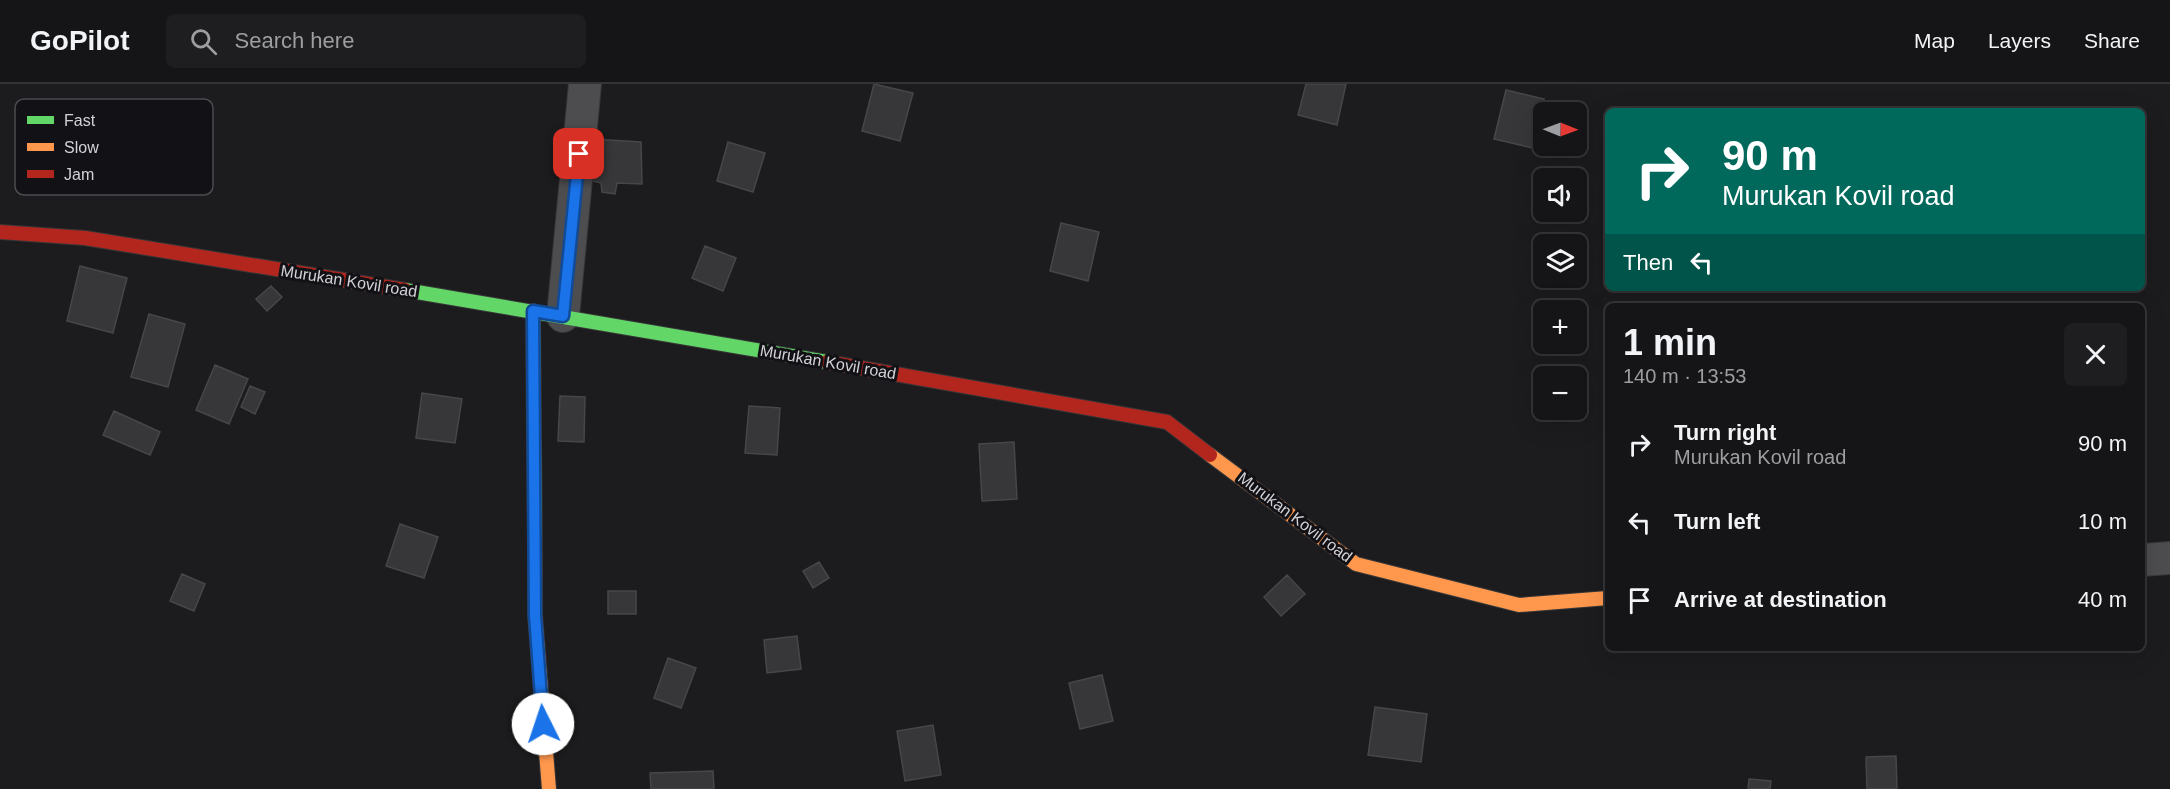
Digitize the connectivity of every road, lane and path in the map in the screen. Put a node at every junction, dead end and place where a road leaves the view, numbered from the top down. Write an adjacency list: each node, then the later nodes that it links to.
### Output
1 (585, 84): 4 (street)
2 (0, 232): 3 (street, Murukan Kovil road)
3 (533, 311): 4 (street, Murukan Kovil road); 8 (street)
4 (563, 316): 7 (street, Murukan Kovil road)
5 (2170, 558): 6 (street)
6 (2145, 560)
7 (1605, 598)
8 (549, 789)

